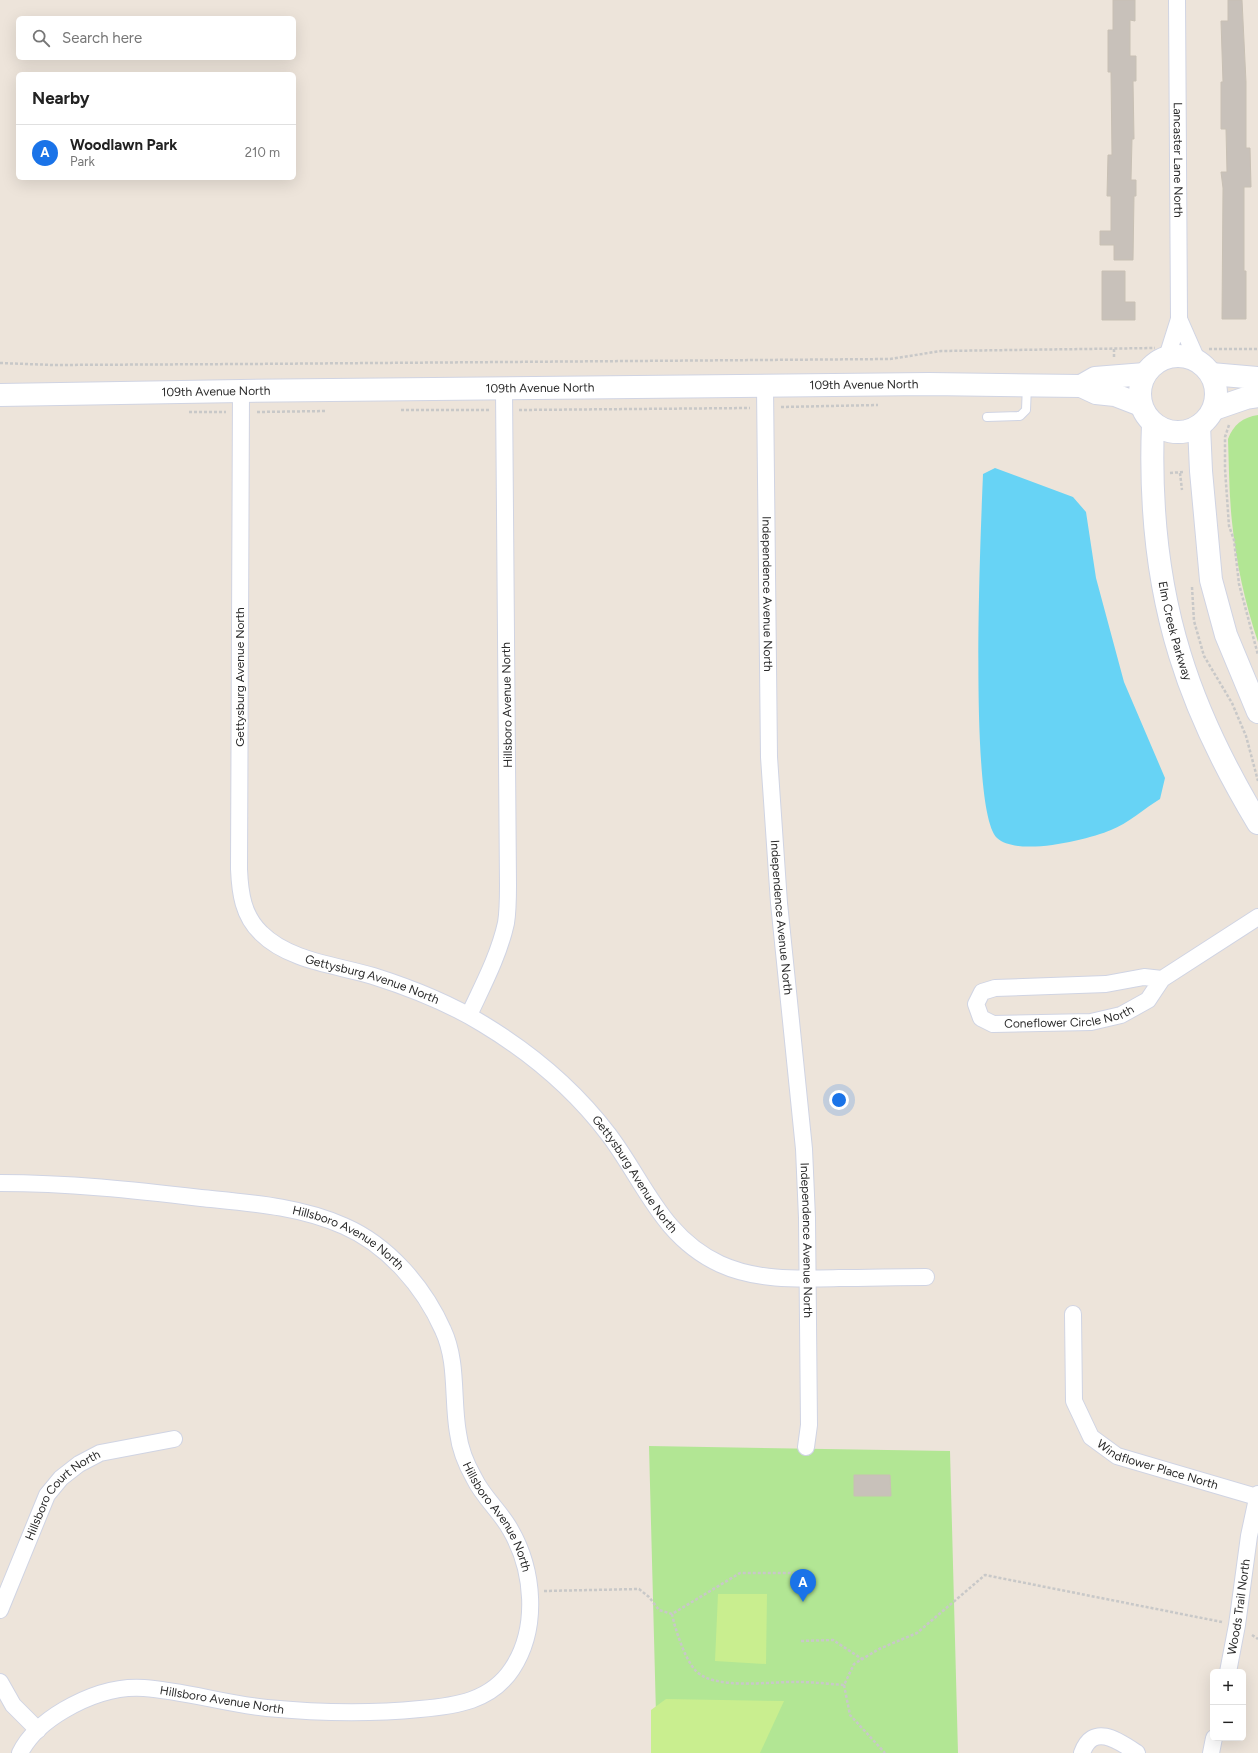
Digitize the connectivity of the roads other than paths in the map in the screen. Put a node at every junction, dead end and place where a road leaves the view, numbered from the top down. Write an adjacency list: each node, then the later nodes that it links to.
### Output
1 (1177, 0): 2 (street, Lancaster Lane North)
2 (1179, 319): 3 (street, Lancaster Lane North); 4 (street, Lancaster Lane North)
3 (1163, 353): 4 (street); 5 (street)
4 (1204, 361): 6 (street); 15 (street)
5 (1145, 374): 8 (street, 109th Avenue North); 14 (street)
6 (1258, 378)
7 (1027, 385): 8 (street, 109th Avenue North); 13 (street, 109th Avenue North); 16 (lane)
8 (1081, 386): 14 (street, 109th Avenue North)
9 (504, 389): 10 (street, 109th Avenue North); 13 (street, 109th Avenue North); 23 (street, Hillsboro Avenue North)
10 (241, 391): 11 (street, 109th Avenue North); 23 (street, Gettysburg Avenue North)
11 (0, 395)
12 (1258, 396): 15 (street)
13 (766, 397): 26 (street, Independence Avenue North)
14 (1142, 405): 17 (street)
15 (1214, 409): 18 (street)
16 (987, 417)
17 (1154, 424): 18 (street); 20 (street, Elm Creek Parkway)
18 (1199, 426): 19 (street)
19 (1258, 712)
20 (1258, 823)
21 (1258, 917): 22 (street, Coneflower Circle North)
22 (1162, 980): 22 (street, Coneflower Circle North)
23 (469, 1015): 26 (street, Gettysburg Avenue North)
24 (0, 1183): 34 (street, Hillsboro Avenue North)
25 (926, 1277): 26 (street, Gettysburg Avenue North)
26 (807, 1279): 29 (street, Independence Avenue North)
27 (1073, 1314): 30 (street, Windflower Place North)
28 (174, 1439): 31 (street, Hillsboro Court North)
29 (806, 1447)
30 (1257, 1501): 32 (street, Woods Trail North)
31 (0, 1610)
32 (1229, 1669)
33 (0, 1682): 34 (street)
34 (38, 1730): 36 (street, Hillsboro Avenue North)
35 (1213, 1741): 39 (street)
36 (20, 1753)
37 (1082, 1753): 38 (street)
38 (1137, 1753)
39 (1211, 1753)

